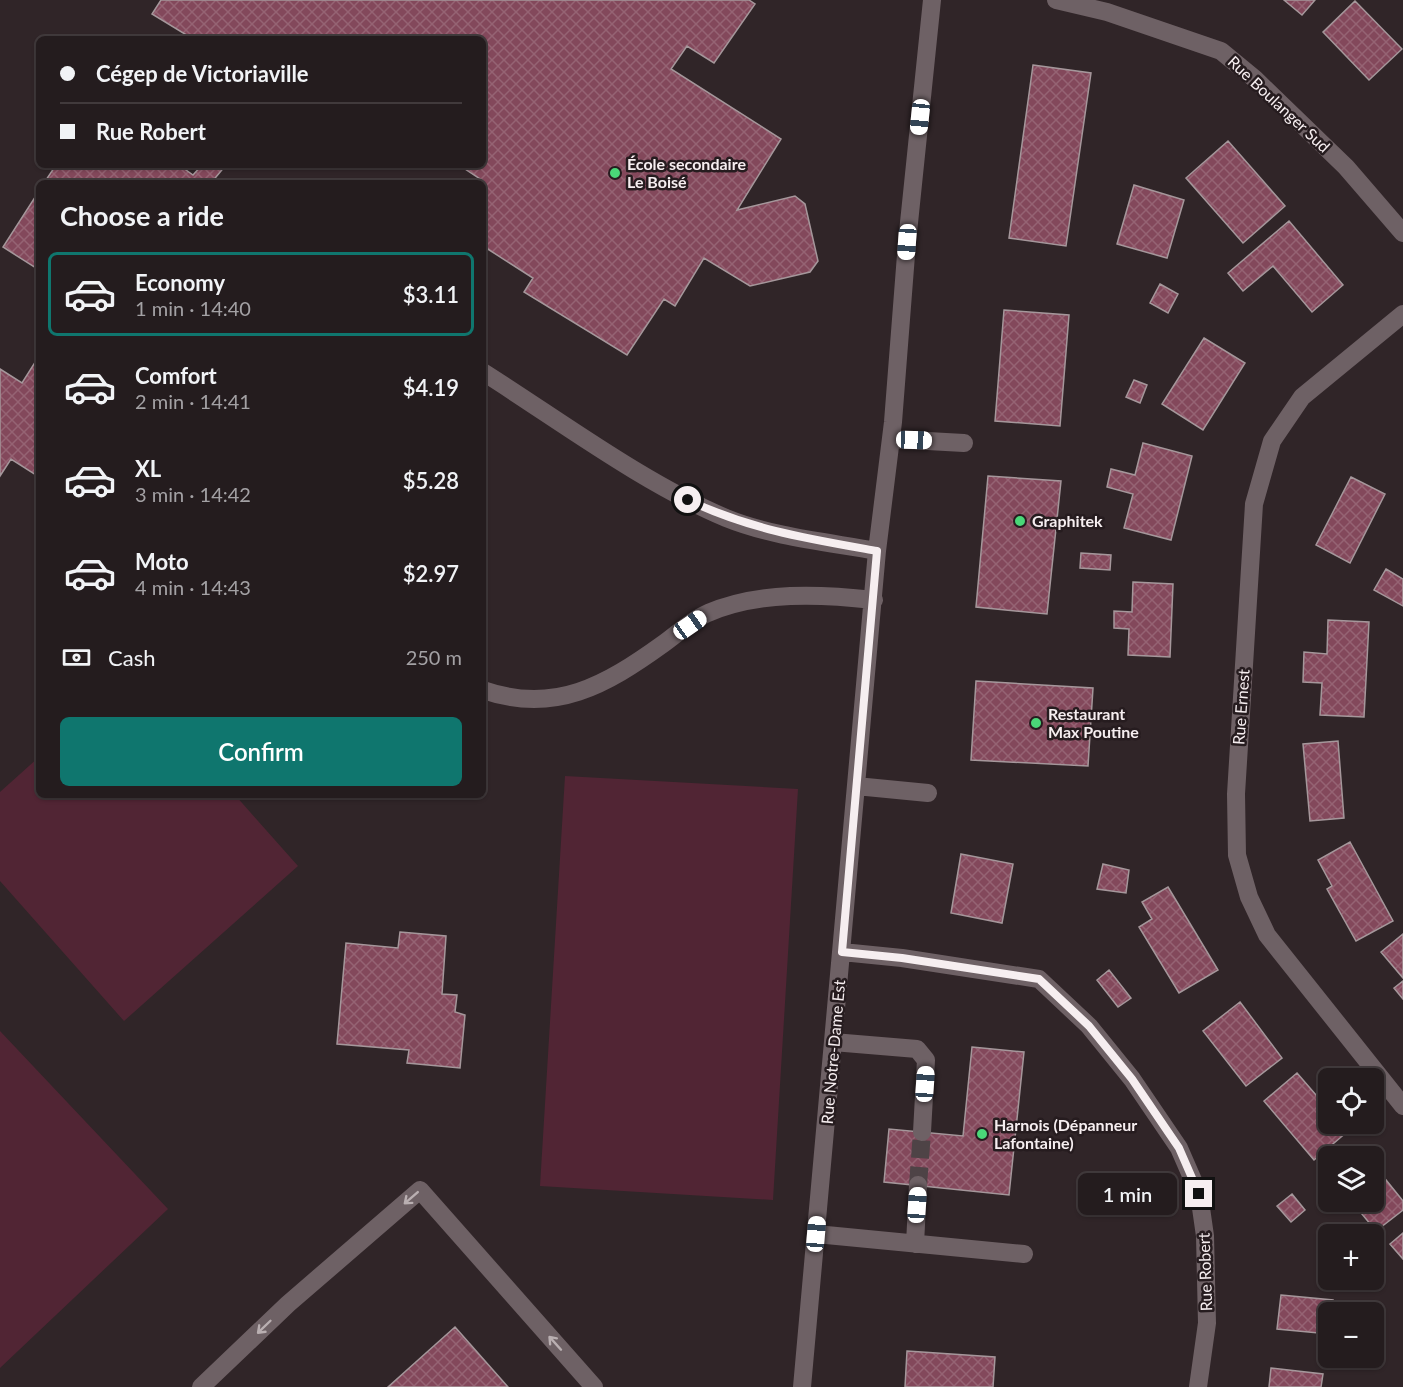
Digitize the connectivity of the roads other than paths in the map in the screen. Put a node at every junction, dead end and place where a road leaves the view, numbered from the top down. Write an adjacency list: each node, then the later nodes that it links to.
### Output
1 (932, 0): 6 (street, Rue Notre-Dame Est)
2 (1056, 0): 3 (street, Rue Boulanger Sud)
3 (1403, 233)
4 (1403, 314): 15 (street, Rue Ernest)
5 (486, 374): 8 (street)
6 (891, 439): 7 (street); 8 (street, Rue Notre-Dame Est)
7 (964, 443)
8 (877, 551): 9 (street, Rue Notre-Dame Est)
9 (874, 600): 10 (street); 11 (street, Rue Notre-Dame Est)
10 (486, 691)
11 (856, 786): 12 (street); 13 (street, Rue Notre-Dame Est)
12 (928, 793)
13 (842, 952): 14 (street, Rue Notre-Dame Est); 24 (street, Rue Robert)
14 (833, 1042): 16 (street); 18 (street, Rue Notre-Dame Est)
15 (1403, 1106)
16 (922, 1132)
17 (918, 1185): 19 (street)
18 (816, 1234): 19 (street); 23 (street, Rue Notre-Dame Est)
19 (915, 1244): 20 (street)
20 (1024, 1254)
21 (201, 1387): 22 (street, one-way to 21)
22 (594, 1387)
23 (802, 1387)
24 (1198, 1387)

